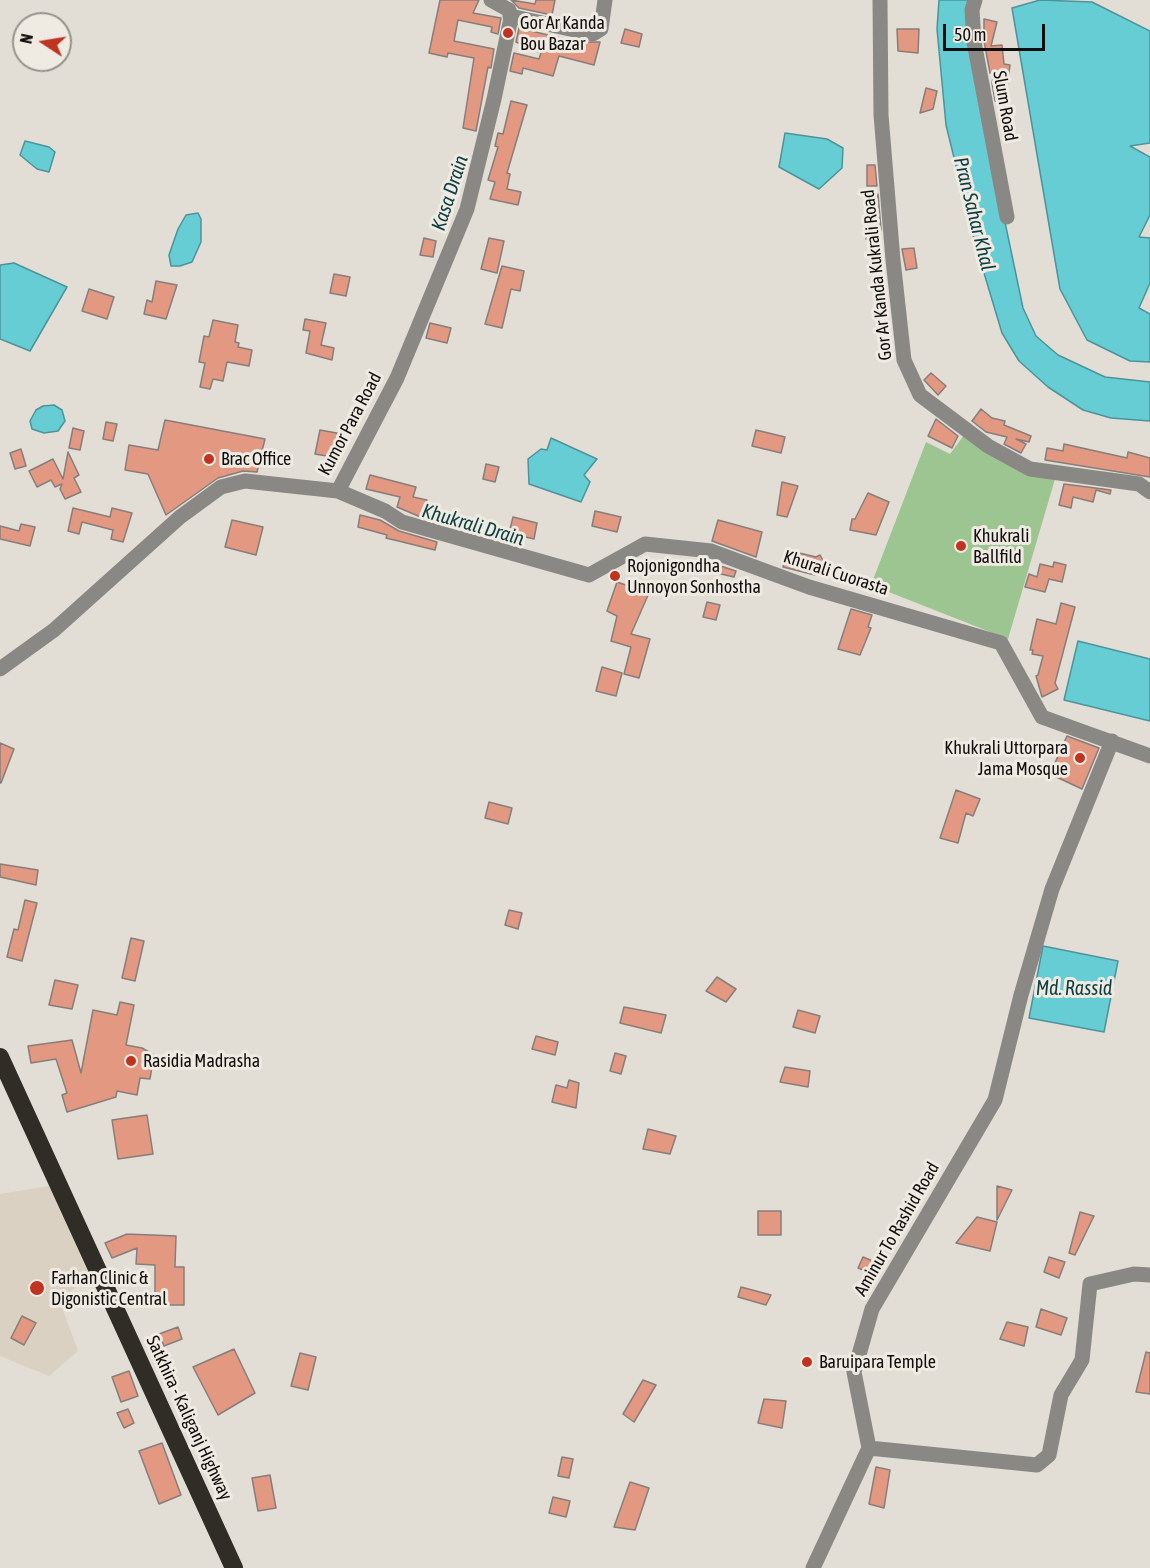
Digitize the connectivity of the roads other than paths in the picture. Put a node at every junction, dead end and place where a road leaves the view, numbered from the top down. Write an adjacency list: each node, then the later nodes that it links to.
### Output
1 (491, 0): 5 (street)
2 (605, 0): 5 (street)
3 (880, 0): 8 (street, Gor Ar Kanda Kukrali Road)
4 (975, 0): 6 (street, Slum Road)
5 (510, 16): 7 (street, Kumor Para Road)
6 (1007, 218)
7 (338, 491): 9 (street, Kumor Para Road); 10 (street, Khurali Cuorasta)
8 (1150, 492)
9 (0, 669)
10 (1112, 741): 11 (street, Khurali Cuorasta); 14 (street, Aminur To Rashid Road)
11 (1150, 756)
12 (0, 1057): 15 (highway, Satkhira - Kaliganj Highway)
13 (1150, 1275): 14 (street)
14 (869, 1448): 16 (street)
15 (234, 1568)
16 (813, 1568)

